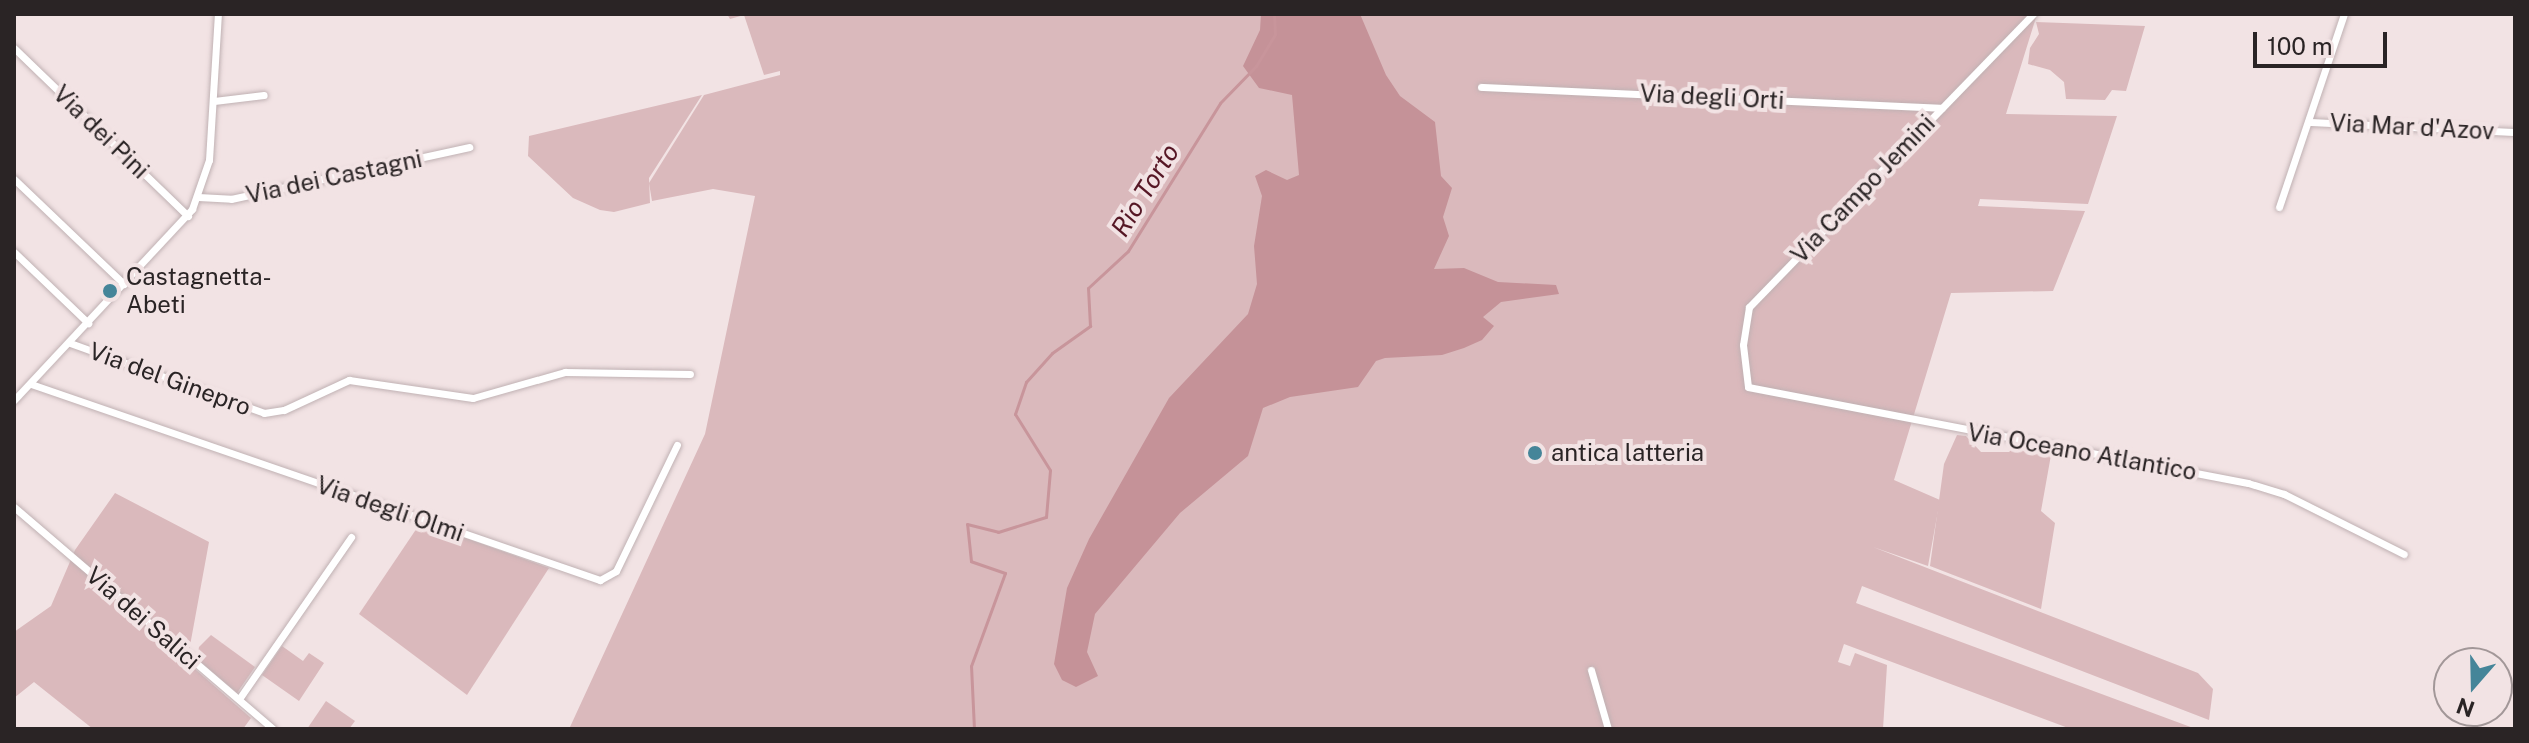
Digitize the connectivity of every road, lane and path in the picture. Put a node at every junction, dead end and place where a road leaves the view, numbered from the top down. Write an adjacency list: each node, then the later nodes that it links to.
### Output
1 (218, 14): 7 (street)
2 (2033, 14): 8 (street, Via Campo Jemini)
3 (2344, 14): 9 (street)
4 (14, 48): 15 (street, Via dei Pini)
5 (1481, 87): 8 (street, Via degli Orti)
6 (264, 95): 7 (street)
7 (214, 101): 13 (street)
8 (1942, 108): 22 (street, Via Campo Jemini)
9 (2309, 122): 10 (street, Via Mar d'Azov); 14 (street)
10 (2515, 132)
11 (469, 147): 13 (street, Via dei Castagni)
12 (14, 179): 17 (street)
13 (198, 197): 15 (street)
14 (2279, 207)
15 (188, 216): 17 (street)
16 (14, 252): 18 (street)
17 (124, 284): 18 (street)
18 (88, 323): 19 (street)
19 (70, 343): 20 (street, Via del Ginepro); 21 (street)
20 (690, 374)
21 (31, 384): 23 (street); 24 (street, Via degli Olmi)
22 (1748, 387): 27 (street, Via Oceano Atlantico)
23 (14, 400)
24 (677, 445)
25 (14, 507): 29 (street, Via dei Salici)
26 (351, 537): 29 (street)
27 (2404, 554)
28 (1591, 670): 31 (street)
29 (239, 699): 30 (street, Via dei Salici)
30 (273, 729)
31 (1608, 729)

